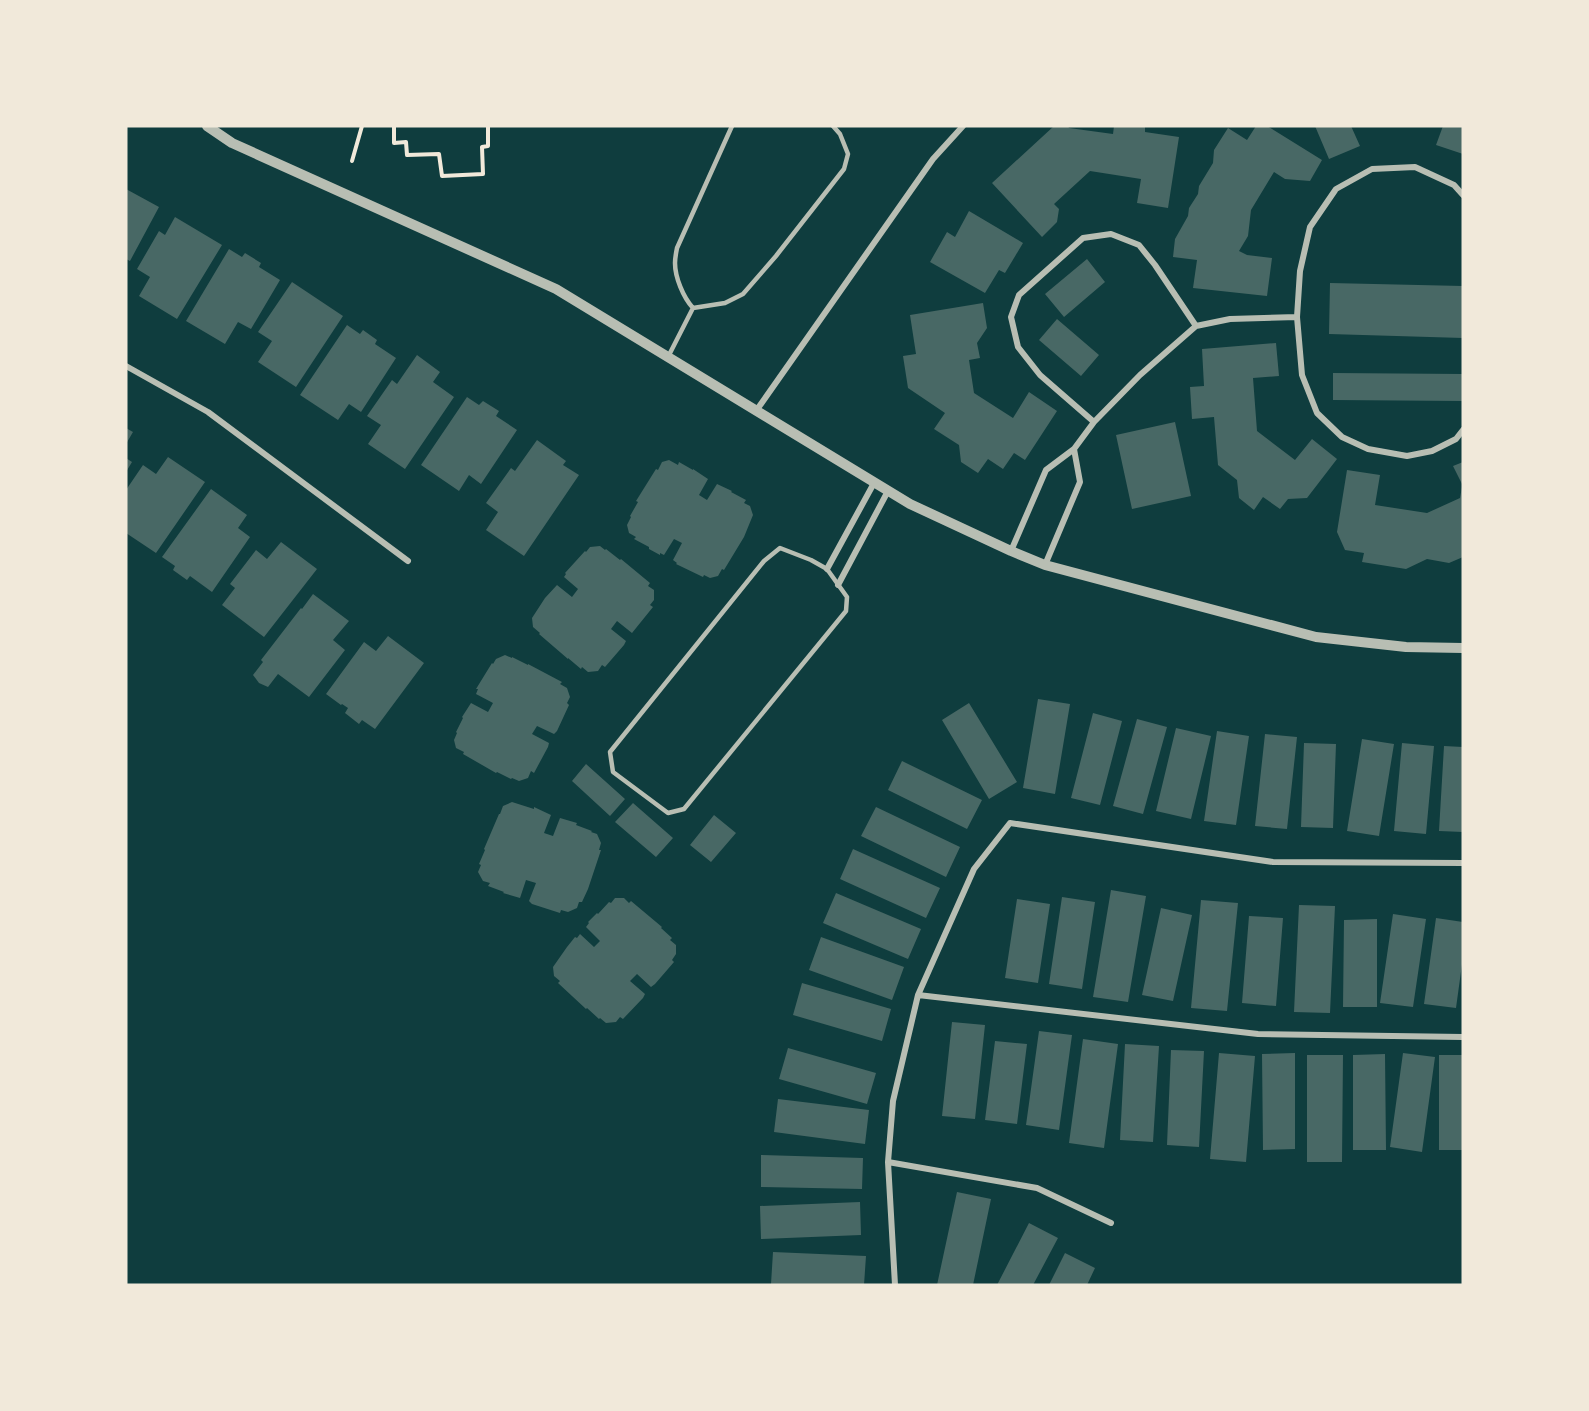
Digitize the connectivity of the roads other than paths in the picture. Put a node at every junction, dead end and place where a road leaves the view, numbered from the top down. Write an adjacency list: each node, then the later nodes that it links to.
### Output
1 (207, 126): 9 (street)
2 (732, 126): 6 (lane)
3 (834, 126): 6 (lane)
4 (963, 126): 11 (street)
5 (1463, 195): 7 (street)
6 (693, 308): 9 (lane)
7 (1297, 316): 8 (street); 13 (street)
8 (1196, 326): 12 (street); 12 (street)
9 (668, 358): 11 (street)
10 (126, 366): 18 (street)
11 (756, 411): 15 (street)
12 (1094, 422): 14 (street)
13 (1463, 430)
14 (1074, 449): 17 (street); 19 (street)
15 (874, 483): 16 (street); 20 (street)
16 (888, 491): 17 (street); 21 (street)
17 (1011, 551): 19 (street)
18 (408, 561)
19 (1045, 565): 22 (street)
20 (827, 570): 21 (lane); 21 (lane)
21 (838, 585)
22 (1463, 648)
23 (1463, 863): 24 (street)
24 (918, 995): 25 (street); 26 (street)
25 (1463, 1037)
26 (888, 1162): 27 (street); 28 (street)
27 (1112, 1223)
28 (895, 1285)

